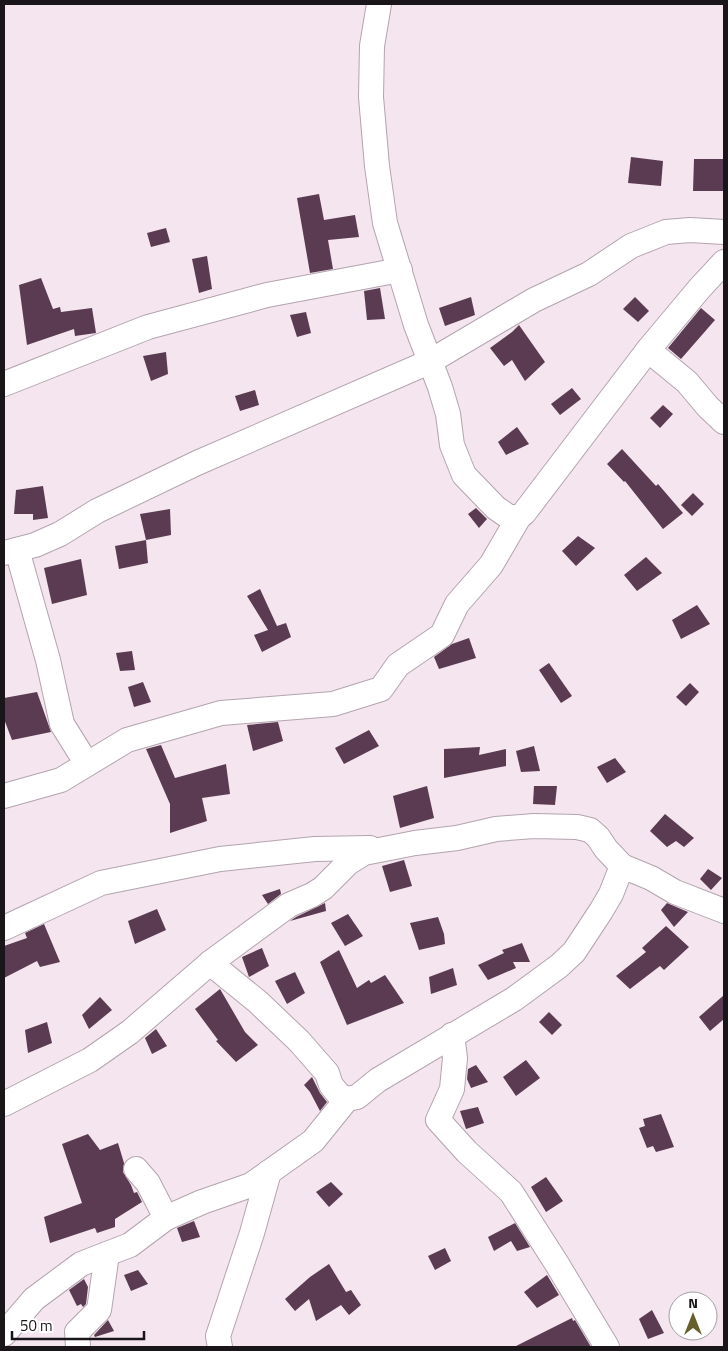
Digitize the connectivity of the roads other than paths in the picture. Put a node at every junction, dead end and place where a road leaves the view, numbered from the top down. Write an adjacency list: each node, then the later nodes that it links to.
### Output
1 (379, 4): 4 (street)
2 (724, 232): 6 (street)
3 (724, 262): 5 (street)
4 (400, 270): 6 (street); 7 (street)
5 (648, 350): 8 (street); 9 (street)
6 (429, 362): 9 (street); 10 (street)
7 (4, 384)
8 (724, 422)
9 (519, 517): 11 (street)
10 (10, 552): 11 (street)
11 (87, 764): 12 (street)
12 (4, 796)
13 (394, 847): 14 (street); 16 (street); 17 (street)
14 (622, 866): 15 (street); 18 (street)
15 (724, 911)
16 (4, 928)
17 (210, 963): 19 (street); 20 (street)
18 (452, 1036): 19 (street); 28 (street)
19 (346, 1099): 22 (street)
20 (4, 1104)
21 (136, 1169): 23 (street)
22 (269, 1172): 23 (street); 27 (street)
23 (166, 1218): 24 (street)
24 (108, 1254): 25 (street); 26 (street)
25 (4, 1334)
26 (78, 1347)
27 (220, 1347)
28 (607, 1347)

